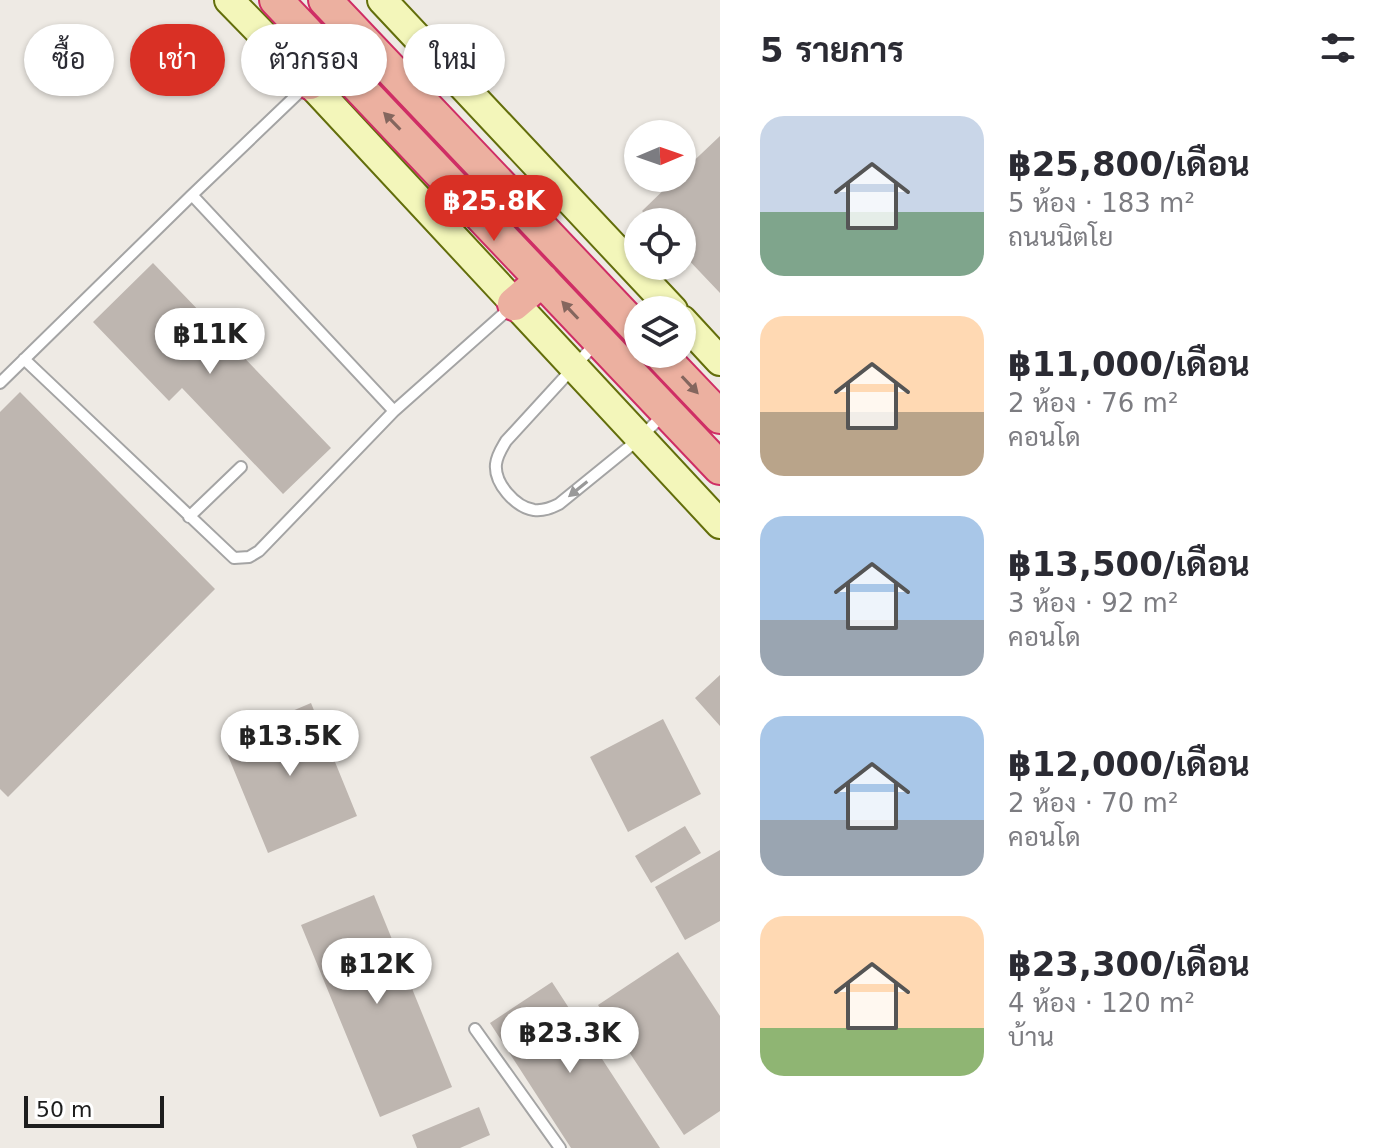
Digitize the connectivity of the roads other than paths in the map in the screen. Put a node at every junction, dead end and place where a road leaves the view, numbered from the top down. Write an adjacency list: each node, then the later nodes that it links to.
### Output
1 (229, 0): 5 (main road)
2 (276, 0): 6 (highway)
3 (325, 0): 14 (highway)
4 (382, 0): 12 (main road)
5 (252, 24)
6 (299, 24)
7 (296, 96): 10 (lane)
8 (322, 96): 13 (main road)
9 (367, 96): 11 (highway, one-way to 9)
10 (192, 195): 17 (lane); 22 (lane)
11 (542, 280): 13 (highway); 16 (highway, one-way to 11)
12 (660, 296)
13 (514, 304): 19 (main road); 22 (lane)
14 (624, 315)
15 (696, 335): 18 (main road)
16 (599, 340): 19 (lane); 23 (highway)
17 (24, 359): 21 (lane); 28 (lane)
18 (720, 361)
19 (573, 366): 25 (main road); 25 (lane, one-way to 19)
20 (673, 368): 24 (highway, one-way to 24)
21 (0, 383)
22 (394, 411): 28 (lane)
23 (665, 412): 25 (lane); 27 (highway)
24 (720, 417)
25 (639, 439): 29 (main road)
26 (241, 467): 28 (lane)
27 (720, 468)
28 (189, 517)
29 (720, 524)
30 (475, 1029): 31 (lane)
31 (560, 1148)

